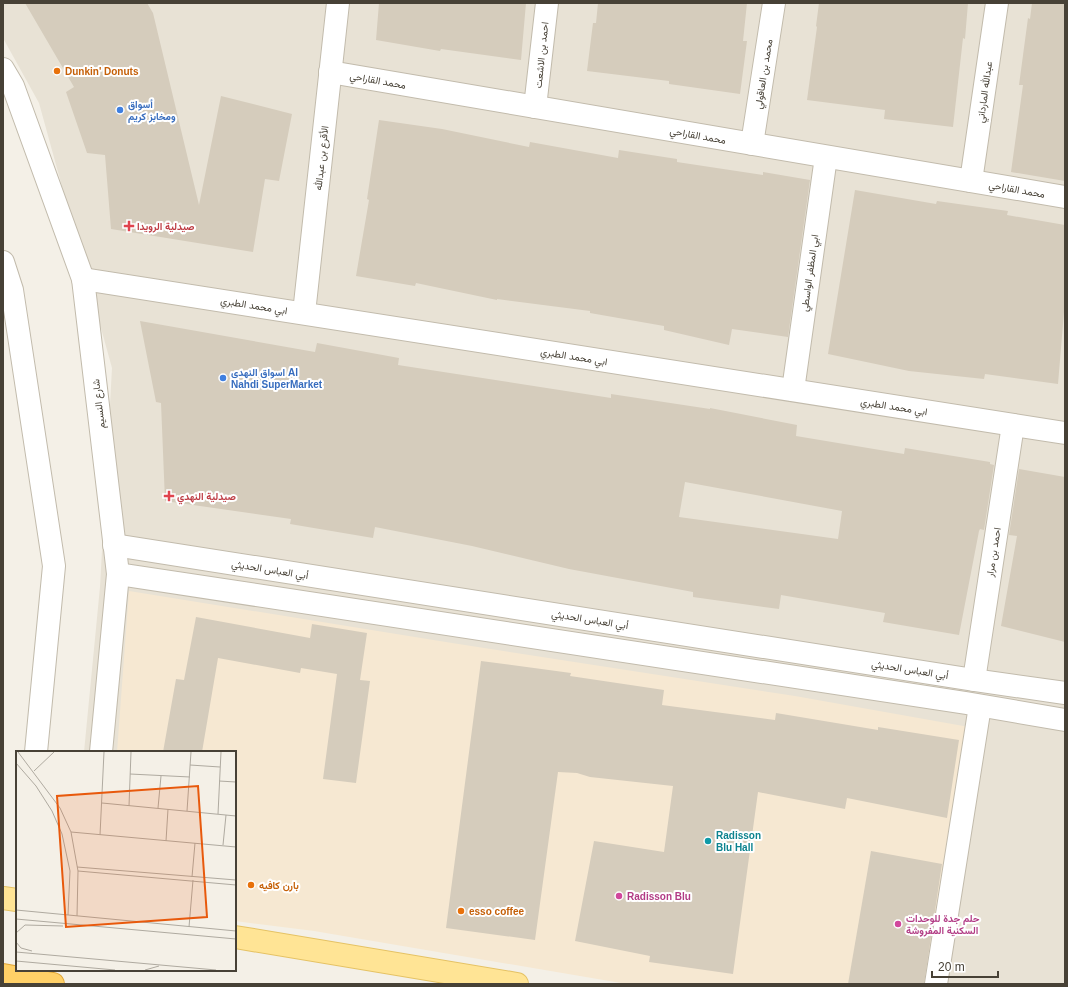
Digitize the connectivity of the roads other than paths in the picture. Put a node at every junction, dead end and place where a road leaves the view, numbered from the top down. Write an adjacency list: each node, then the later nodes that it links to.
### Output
1 (338, 3): 5 (street, الأقرع بن عبدالله)
2 (547, 3): 7 (street, احمد بن الاشعت)
3 (774, 3): 8 (street, محمد بن العاقولي)
4 (997, 3): 10 (street, عبدالله المارداني)
5 (330, 72): 7 (street, محمد القاراحي); 14 (street, الأقرع بن عبدالله)
6 (6, 82): 13 (street, شارع النسيم)
7 (535, 107): 8 (street, محمد القاراحي)
8 (752, 144): 9 (street, محمد القاراحي)
9 (826, 157): 10 (street, محمد القاراحي); 15 (street, ابي المظفر الواسطي)
10 (971, 182): 11 (street, محمد القاراحي)
11 (1065, 197)
12 (3, 262): 24 (street)
13 (83, 279): 14 (street, ابي محمد الطبري); 18 (street, شارع النسيم)
14 (304, 313): 15 (street, ابي محمد الطبري)
15 (793, 390): 16 (street, ابي محمد الطبري)
16 (1013, 424): 17 (street, ابي محمد الطبري); 20 (street, احمد بن مرار)
17 (1065, 433)
18 (114, 545): 19 (street, شارع النسيم); 20 (street, أبي العباس الحديثي)
19 (118, 574): 22 (street); 25 (street, شارع النسيم)
20 (974, 680): 21 (street, أبي العباس الحديثي)
21 (1065, 693)
22 (980, 706): 23 (street); 34 (street)
23 (1065, 720)
24 (36, 751)
25 (101, 751)
26 (3, 898): 27 (main road)
27 (16, 900)
28 (236, 937): 33 (main road)
29 (3, 975): 32 (highway)
30 (3, 981): 31 (main road)
31 (38, 984)
32 (53, 984)
33 (517, 984)
34 (936, 984)

